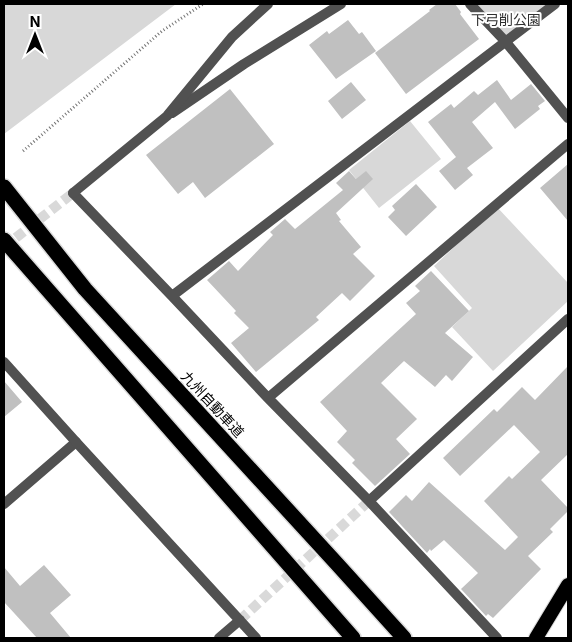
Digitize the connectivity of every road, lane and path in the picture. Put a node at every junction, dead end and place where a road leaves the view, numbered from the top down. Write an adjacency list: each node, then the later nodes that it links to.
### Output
1 (203, 4): 10 (path)
2 (268, 4): 7 (street)
3 (341, 4): 7 (street)
4 (470, 4): 6 (street)
5 (555, 4): 6 (street)
6 (505, 41): 8 (street); 13 (street)
7 (167, 116): 13 (street)
8 (568, 118)
9 (568, 144): 16 (street)
10 (23, 151)
11 (4, 187): 25 (highway, 九州自動車道)
12 (4, 240): 24 (highway)
13 (172, 296): 16 (street)
14 (568, 319): 18 (street)
15 (4, 362): 17 (street)
16 (268, 398): 18 (street)
17 (76, 442): 19 (street); 21 (street)
18 (369, 502): 26 (street)
19 (4, 504)
20 (568, 585): 27 (highway)
21 (240, 620): 22 (street); 23 (street)
22 (219, 638)
23 (256, 638)
24 (352, 638)
25 (404, 638)
26 (498, 638)
27 (536, 638)

